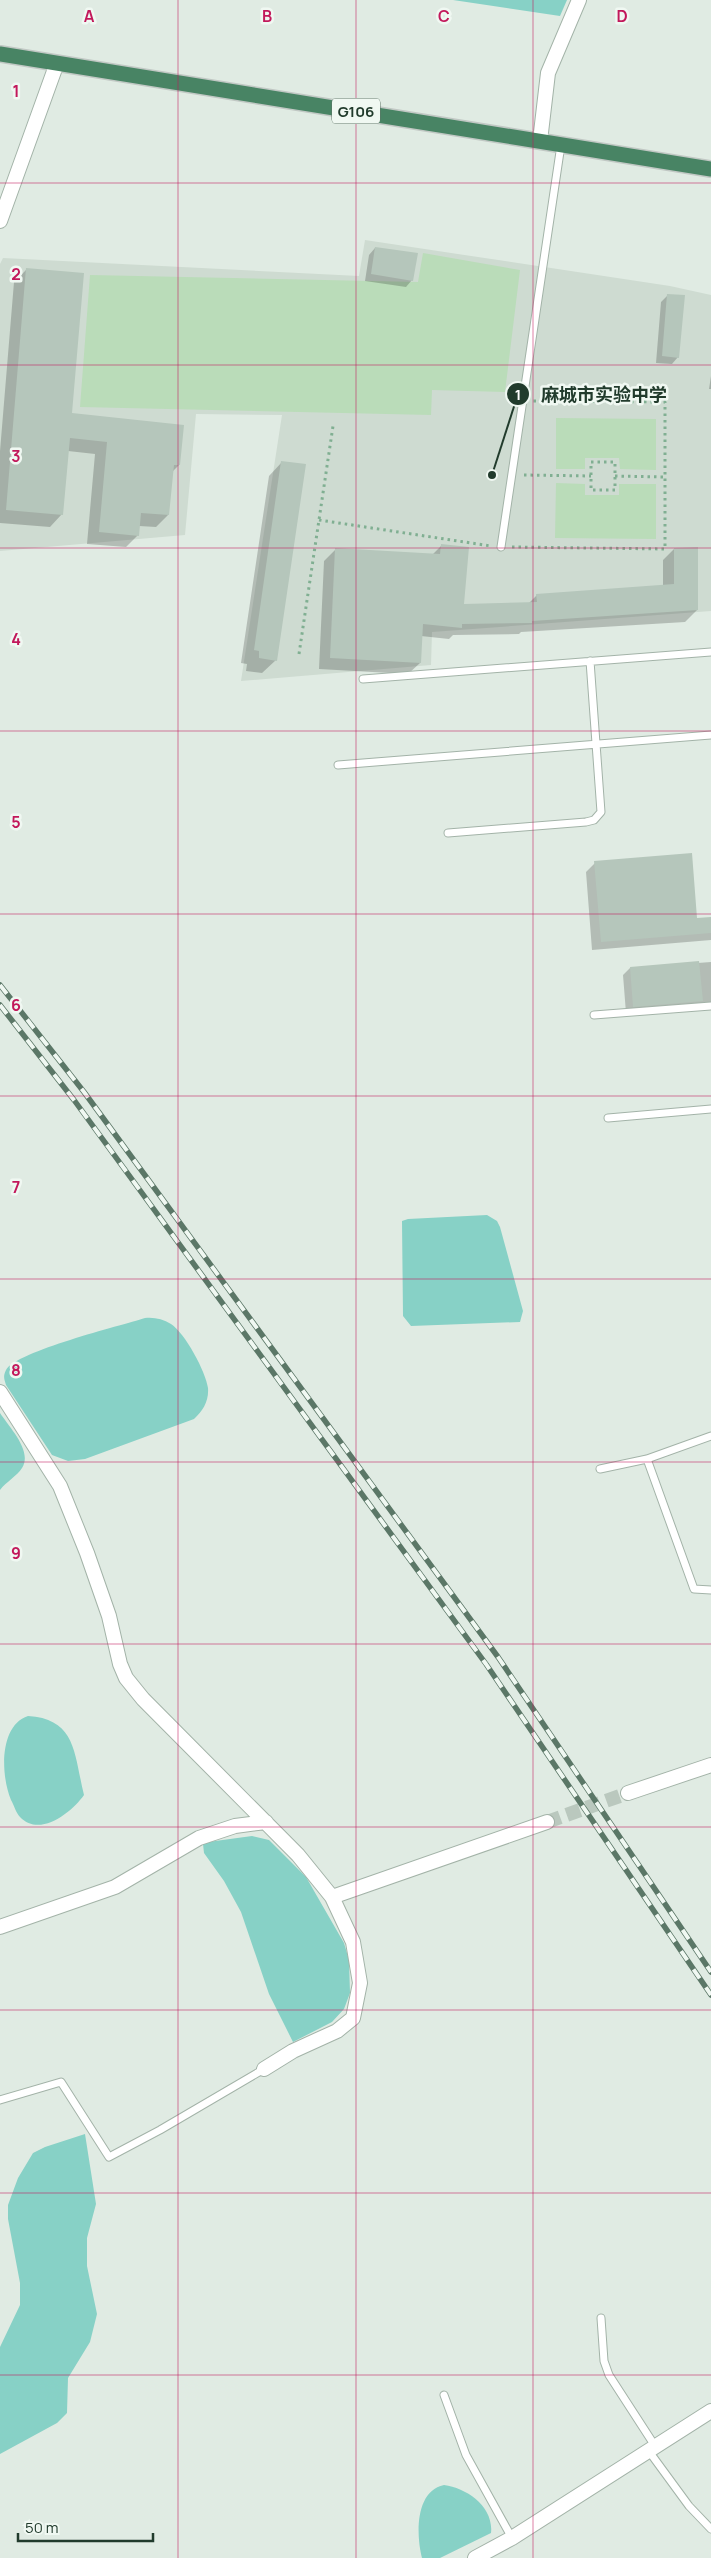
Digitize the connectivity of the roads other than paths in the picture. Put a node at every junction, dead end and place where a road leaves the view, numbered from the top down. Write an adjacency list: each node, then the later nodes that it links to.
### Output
1 (579, 0): 4 (street)
2 (0, 54): 3 (highway, G106)
3 (57, 63): 4 (highway, G106); 7 (street)
4 (540, 141): 5 (highway, G106)
5 (561, 144): 6 (highway, G106); 8 (lane)
6 (711, 169)
7 (0, 221)
8 (501, 547)
9 (711, 652): 10 (lane)
10 (590, 661): 11 (lane); 13 (lane)
11 (363, 679)
12 (711, 735): 13 (lane)
13 (596, 744): 14 (lane); 15 (lane)
14 (338, 765)
15 (448, 834)
16 (711, 1006): 17 (lane)
17 (594, 1015)
18 (711, 1109): 19 (lane)
19 (608, 1118)
20 (0, 1392): 27 (street)
21 (711, 1436): 22 (lane)
22 (647, 1459): 23 (lane); 24 (lane)
23 (600, 1469)
24 (711, 1590)
25 (711, 1765): 26 (street)
26 (628, 1793)
27 (266, 1822): 29 (street); 30 (street)
28 (547, 1822): 29 (street)
29 (332, 1897): 31 (street)
30 (0, 1927)
31 (264, 2069): 32 (lane)
32 (0, 2100)
33 (602, 2318): 36 (lane)
34 (444, 2394): 38 (lane)
35 (711, 2411): 36 (street)
36 (652, 2448): 37 (lane); 38 (street)
37 (711, 2530)
38 (512, 2538): 39 (street)
39 (482, 2556)

